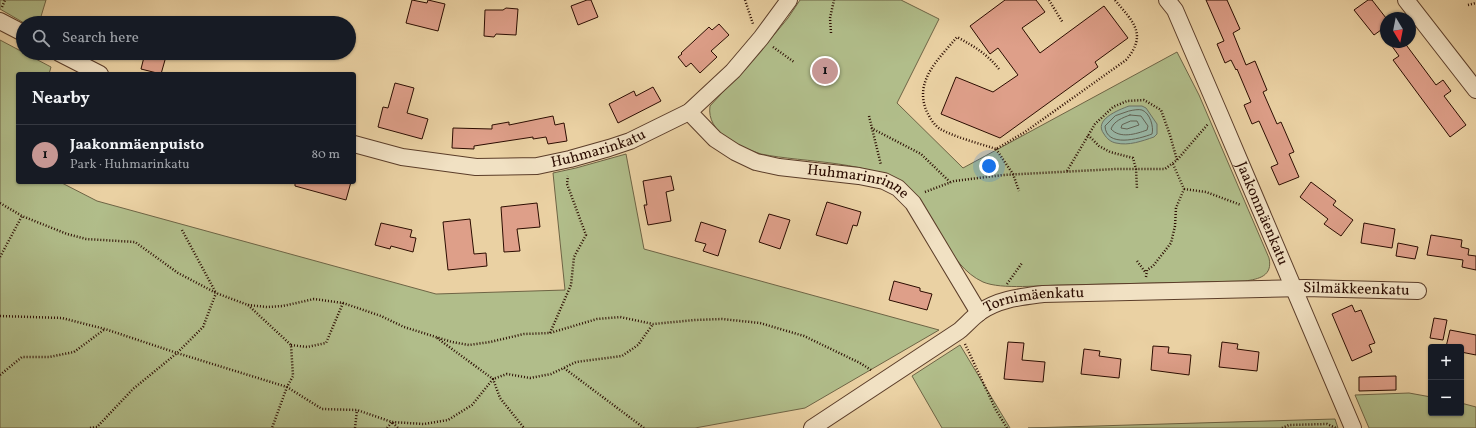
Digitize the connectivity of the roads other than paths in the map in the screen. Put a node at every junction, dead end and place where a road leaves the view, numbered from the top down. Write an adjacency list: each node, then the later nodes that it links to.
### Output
1 (789, 0): 9 (street, Huhmarinkatu)
2 (1167, 0): 11 (street, Jaakonmäenkatu)
3 (1406, 0): 8 (street)
4 (0, 21): 5 (street)
5 (16, 29)
6 (73, 60): 7 (street)
7 (96, 72)
8 (1476, 90)
9 (689, 112): 10 (street, Huhmarinkatu); 13 (street, Huhmarinrinne)
10 (356, 145)
11 (1294, 288): 12 (street, Silmäkkeenkatu); 13 (street, Tornimäenkatu); 15 (street, Jaakonmäenkatu)
12 (1418, 291)
13 (979, 313): 14 (street, Tornimäenkatu)
14 (812, 428)
15 (1353, 428)

